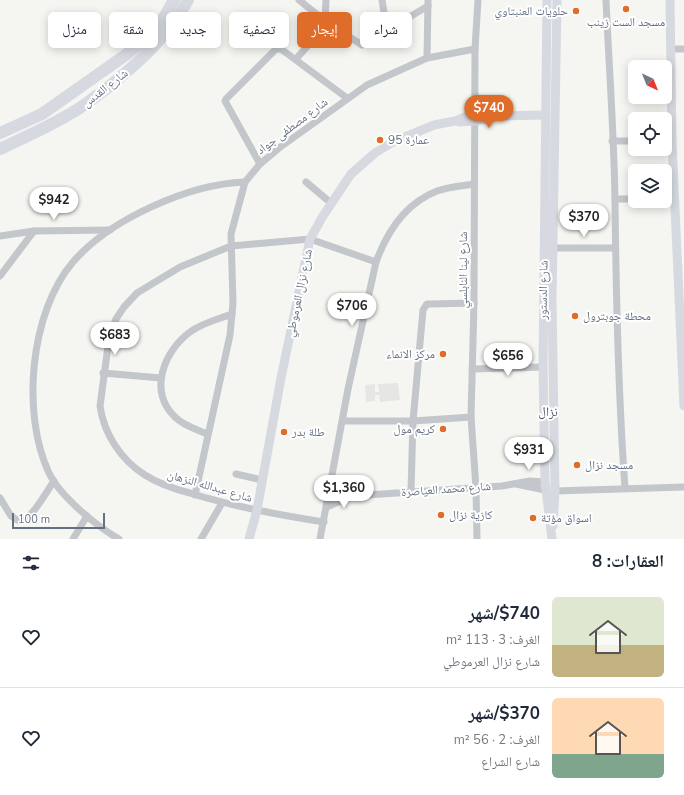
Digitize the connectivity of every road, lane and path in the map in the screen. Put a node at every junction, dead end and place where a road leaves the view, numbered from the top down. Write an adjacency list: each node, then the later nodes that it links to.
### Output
1 (174, 0): 26 (highway, شارع القدس)
2 (188, 0): 29 (highway, شارع القدس)
3 (299, 0): 12 (street)
4 (326, 0): 13 (street)
5 (382, 0): 14 (street)
6 (478, 0): 19 (street, شارع لينا النابلسي)
7 (547, 0): 24 (street, شارع الدستور)
8 (557, 0): 45 (street, شارع الدستور)
9 (606, 0): 27 (street)
10 (670, 0): 17 (street)
11 (428, 3): 15 (street); 20 (street)
12 (314, 12)
13 (326, 12)
14 (384, 12)
15 (412, 14)
16 (305, 48): 21 (street)
17 (671, 49): 18 (street); 23 (street)
18 (684, 49)
19 (475, 50): 20 (street, شارع مصطفى جواد); 25 (street, شارع لينا النابلسي)
20 (427, 58): 22 (street, شارع مصطفى جواد)
21 (296, 59): 22 (street); 32 (street)
22 (348, 98): 32 (street, شارع مصطفى جواد)
23 (669, 112)
24 (546, 116): 25 (street, شارع نزال العرموطي); 52 (street, شارع الدستور)
25 (475, 117): 35 (street, شارع لينا النابلسي); 39 (street, شارع نزال العرموطي)
26 (3, 132): 29 (highway)
27 (612, 141): 28 (street); 37 (street)
28 (628, 142)
29 (13, 143): 30 (highway, شارع القدس)
30 (0, 149)
31 (670, 156): 36 (street)
32 (260, 164): 33 (street, شارع مصطفى جواد)
33 (245, 182): 40 (street); 44 (street)
34 (306, 182): 39 (street)
35 (474, 184): 47 (street); 49 (street, شارع لينا النابلسي)
36 (675, 198): 50 (street)
37 (615, 199): 38 (street); 46 (street)
38 (628, 199)
39 (331, 203): 43 (street, شارع نزال العرموطي)
40 (110, 230): 41 (street); 63 (street)
41 (34, 231): 42 (street); 48 (street)
42 (0, 236)
43 (310, 239): 44 (street, شارع عبدالله النزهان); 47 (street, شارع عبدالله النزهان); 62 (street, شارع نزال العرموطي)
44 (231, 246): 51 (street); 54 (street, شارع عبدالله النزهان)
45 (553, 248): 46 (street); 65 (street, شارع الدستور)
46 (614, 248): 68 (street)
47 (376, 262): 58 (street)
48 (0, 276)
49 (474, 302): 53 (street, شارع لينا النابلسي); 59 (street)
50 (681, 307): 56 (street)
51 (232, 314): 55 (street); 60 (street)
52 (542, 367): 53 (street); 64 (street, شارع الدستور)
53 (472, 369): 57 (street, شارع لينا النابلسي)
54 (104, 373): 55 (street); 71 (street, شارع عبدالله النزهان)
55 (161, 378): 60 (street)
56 (684, 400)
57 (471, 417): 59 (street); 67 (street, شارع لينا النابلسي)
58 (343, 421): 59 (street); 70 (street)
59 (413, 421): 69 (street)
60 (208, 434): 71 (street)
61 (236, 474): 62 (street)
62 (262, 480): 76 (street, شارع نزال العرموطي)
63 (54, 481): 73 (street); 77 (street)
64 (545, 486): 65 (street, شارع محمد العياصرة); 67 (street, شارع محمد العياصرة); 79 (street, شارع الدستور)
65 (555, 487): 68 (street); 79 (street, شارع الدستور)
66 (684, 487): 68 (street)
67 (476, 488): 69 (street, شارع محمد العياصرة); 85 (street, شارع لينا النابلسي)
68 (624, 488)
69 (411, 491): 72 (street, شارع محمد العياصرة)
70 (330, 492): 72 (street, شارع محمد العياصرة); 75 (street)
71 (195, 495): 74 (street, شارع عبدالله النزهان)
72 (352, 496): 75 (street, شارع محمد العياصرة)
73 (0, 498)
74 (222, 503): 76 (street, شارع عبدالله النزهان); 82 (street)
75 (327, 507): 78 (street)
76 (257, 510): 78 (street, شارع عبدالله النزهان); 83 (street, شارع نزال العرموطي)
77 (87, 516): 80 (street); 81 (street)
78 (324, 522): 84 (street)
79 (552, 535)
80 (73, 539)
81 (119, 539)
82 (200, 539)
83 (249, 539)
84 (320, 539)
85 (477, 539)

